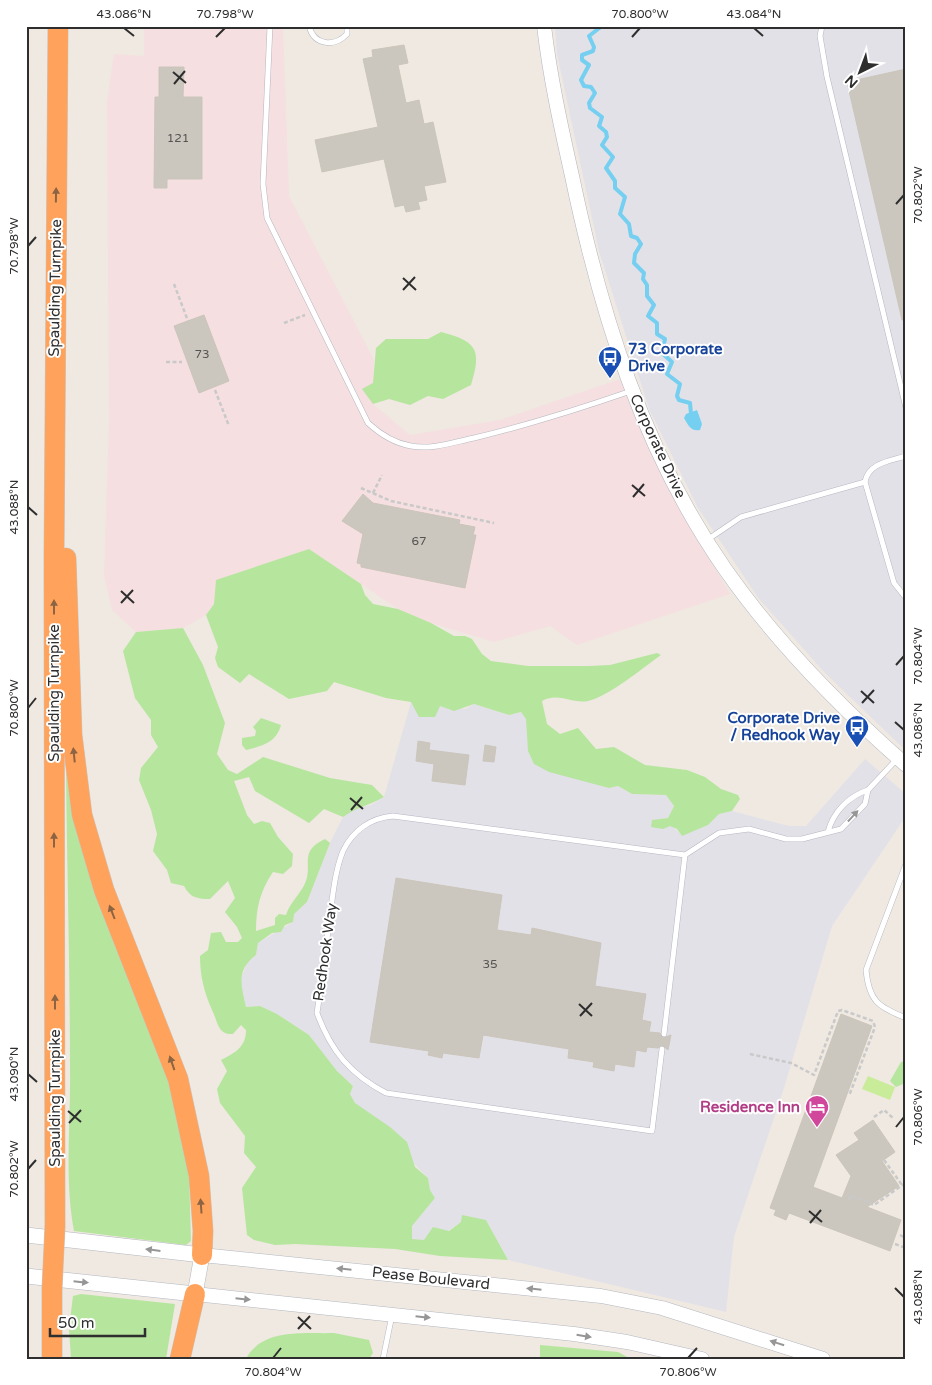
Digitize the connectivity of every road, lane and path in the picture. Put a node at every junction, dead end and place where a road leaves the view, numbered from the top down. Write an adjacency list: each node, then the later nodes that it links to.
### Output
1 (58, 26): 8 (highway, Spaulding Turnpike, one-way to 1)
2 (270, 26): 15 (lane)
3 (309, 26): 4 (lane)
4 (347, 26)
5 (544, 26): 15 (street, Corporate Drive)
6 (822, 26): 16 (lane)
7 (174, 284): 10 (path)
8 (55, 314): 46 (highway, one-way to 8); 50 (highway, Spaulding Turnpike, one-way to 8, bridge)
9 (305, 314): 11 (path)
10 (188, 321)
11 (284, 323)
12 (166, 362): 13 (path)
13 (182, 362)
14 (215, 390): 17 (path)
15 (631, 391): 24 (street, Corporate Drive)
16 (906, 408)
17 (228, 426)
18 (906, 456): 20 (lane)
19 (382, 475): 22 (path)
20 (865, 482): 24 (lane); 25 (lane)
21 (361, 488): 22 (path)
22 (373, 493): 23 (path)
23 (494, 523)
24 (707, 540): 26 (street, Corporate Drive)
25 (906, 598)
26 (902, 761): 27 (lane)
27 (868, 790): 28 (lane); 28 (lane, one-way to 27)
28 (828, 832): 29 (lane)
29 (684, 855): 32 (lane); 33 (lane, Redhook Way)
30 (906, 864): 31 (lane)
31 (906, 1018)
32 (664, 1034)
33 (662, 1049)
34 (750, 1054): 35 (path)
35 (849, 1096)
36 (874, 1117): 37 (path)
37 (893, 1118)
38 (884, 1160): 39 (path)
39 (904, 1185): 40 (path)
40 (848, 1200)
41 (900, 1235): 43 (path)
42 (28, 1236): 46 (main road, Pease Boulevard, one-way to 42)
43 (906, 1238)
44 (895, 1244): 45 (path)
45 (906, 1248)
46 (202, 1255): 48 (main road); 54 (street, Pease Boulevard, one-way to 46)
47 (29, 1277): 48 (main road, one-way to 48)
48 (195, 1294): 49 (street, one-way to 49); 51 (highway)
49 (392, 1314): 52 (lane); 53 (street, one-way to 53)
50 (52, 1359)
51 (180, 1359)
52 (383, 1359)
53 (702, 1359)
54 (823, 1359)

